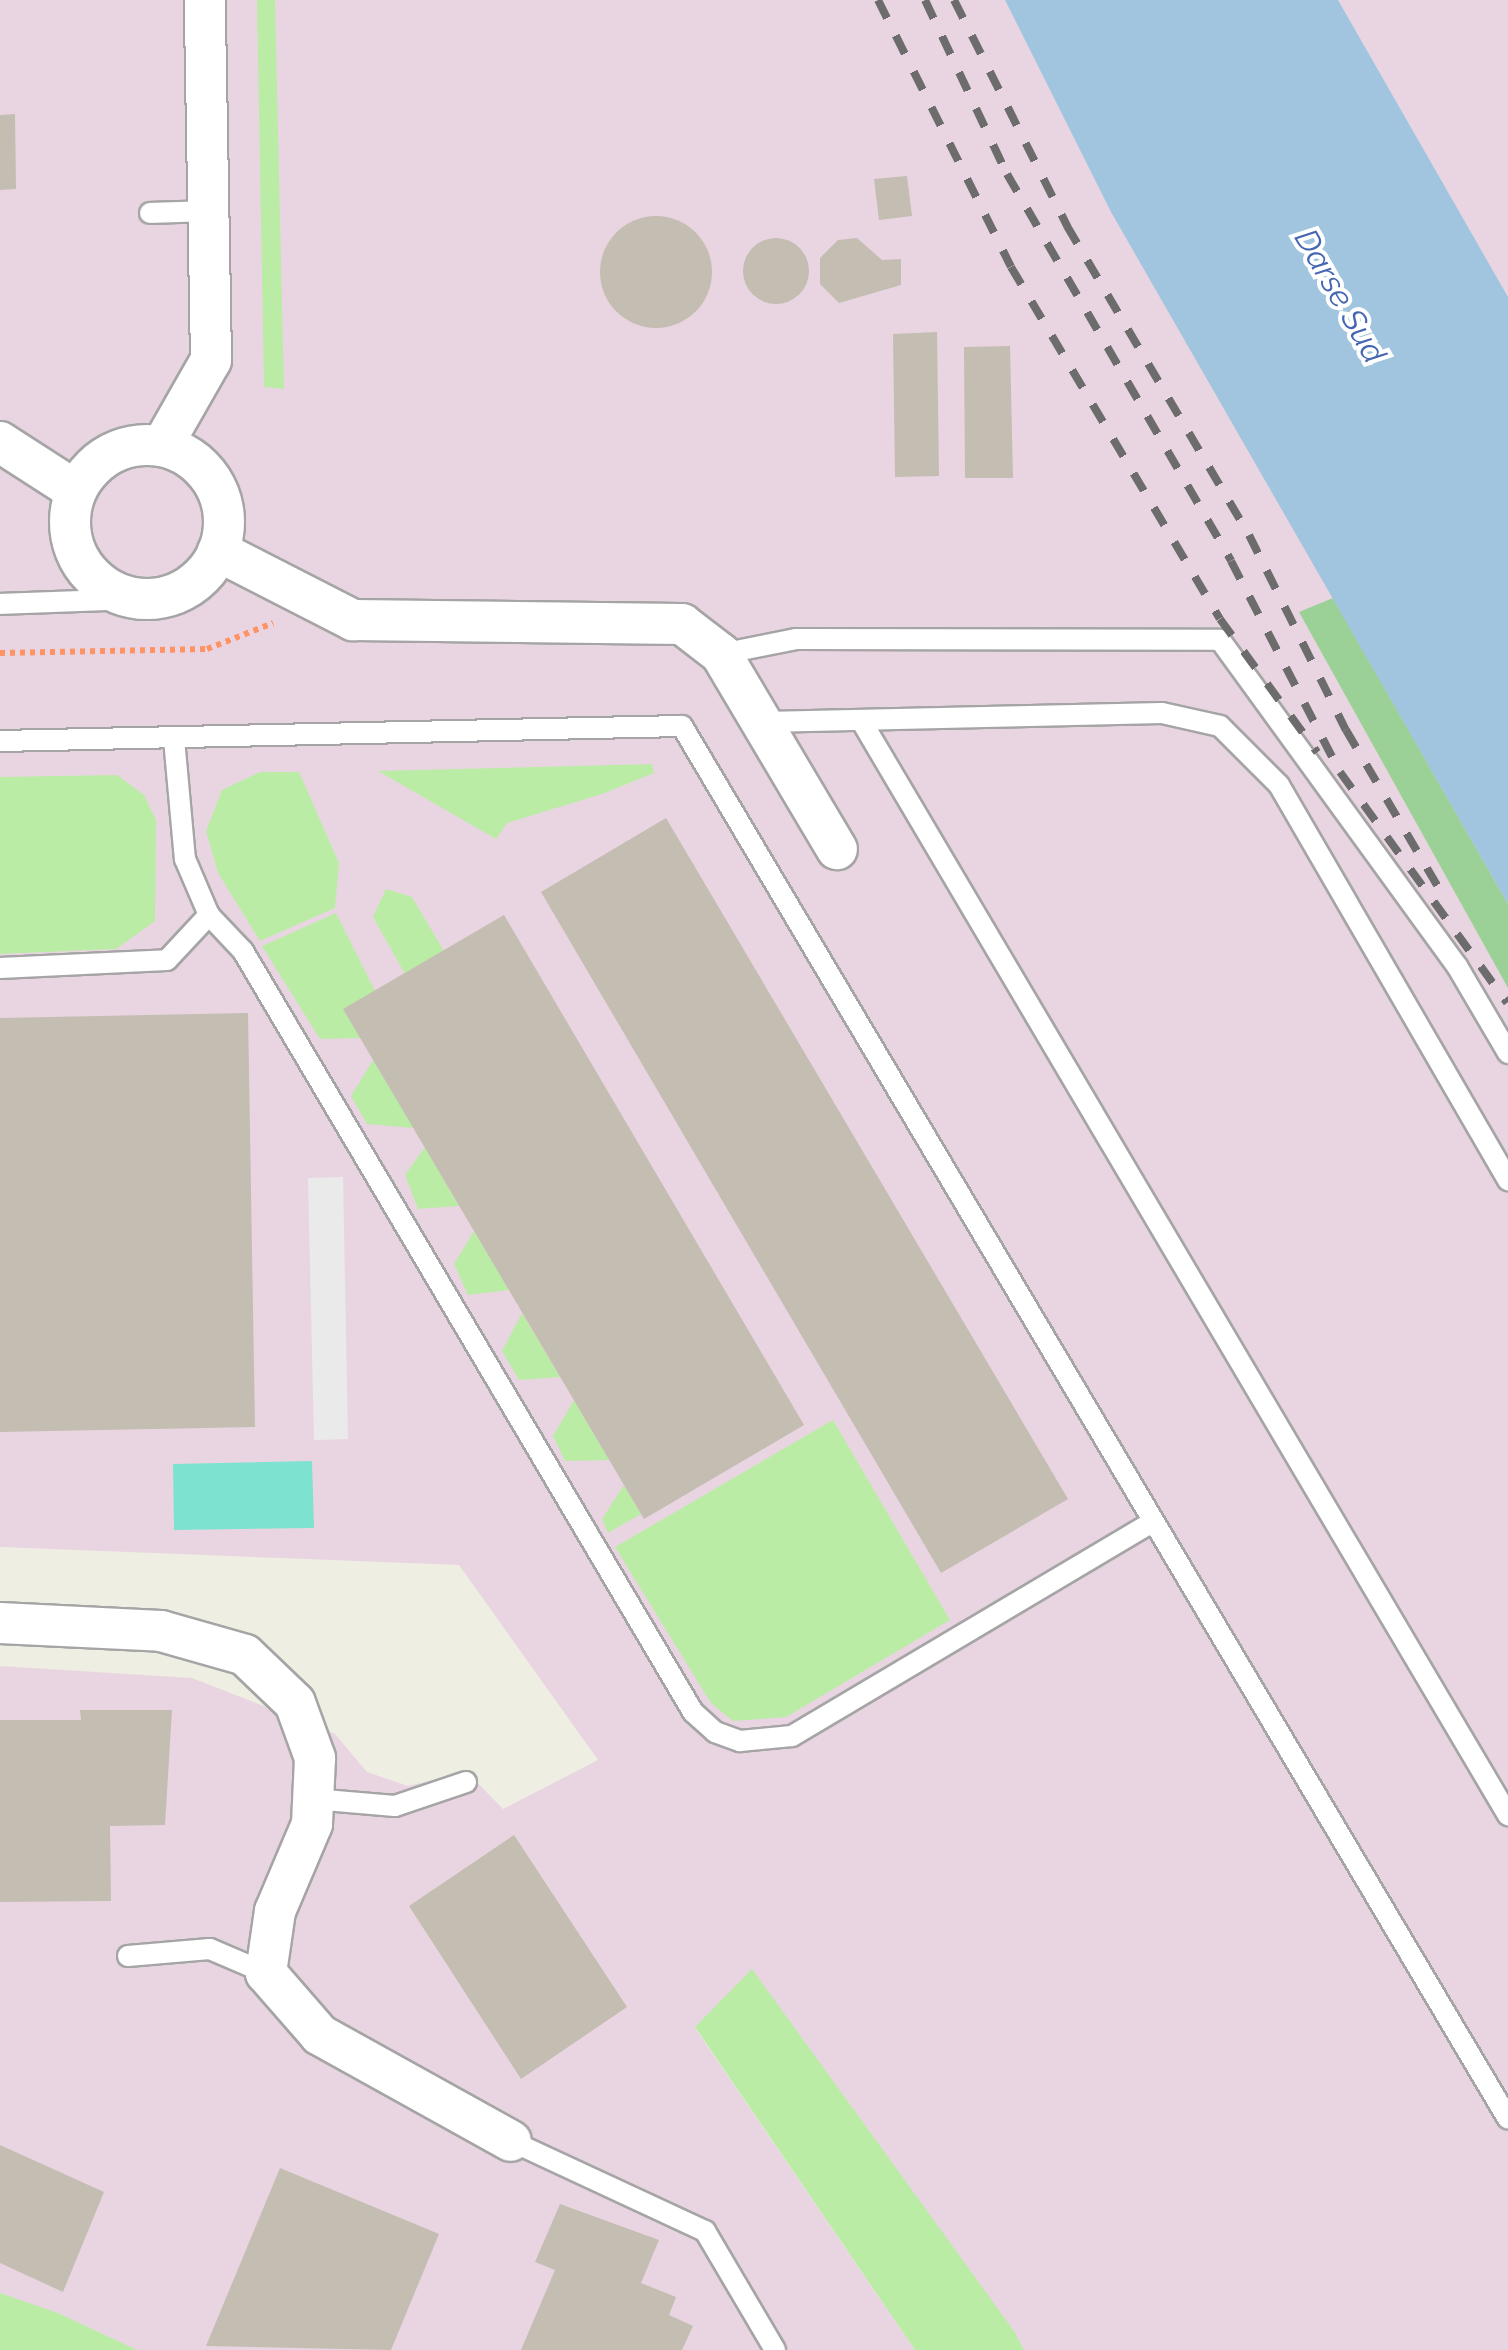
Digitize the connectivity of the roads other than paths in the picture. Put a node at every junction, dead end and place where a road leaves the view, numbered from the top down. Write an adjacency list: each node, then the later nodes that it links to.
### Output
1 (205, 0): 2 (street)
2 (209, 211): 3 (lane); 5 (street)
3 (150, 213)
4 (0, 442): 6 (street)
5 (162, 446): 6 (street); 7 (street)
6 (76, 490): 9 (street)
7 (218, 551): 9 (street); 11 (street)
8 (0, 583): 10 (lane)
9 (139, 599): 10 (lane)
10 (8, 604)
11 (722, 654): 12 (street); 19 (lane)
12 (765, 722): 13 (lane); 16 (street)
13 (862, 722): 20 (lane); 25 (lane)
14 (174, 738): 15 (lane); 17 (lane); 21 (lane)
15 (0, 741)
16 (836, 849)
17 (209, 915): 18 (lane); 21 (lane)
18 (0, 968)
19 (1508, 1053)
20 (1508, 1180)
21 (1152, 1522): 28 (lane)
22 (0, 1623): 24 (street)
23 (466, 1782): 24 (lane)
24 (313, 1799): 27 (street)
25 (1508, 1815)
26 (128, 1956): 27 (lane)
27 (266, 1973): 29 (street)
28 (1508, 2119)
29 (511, 2141): 30 (lane)
30 (776, 2350)

